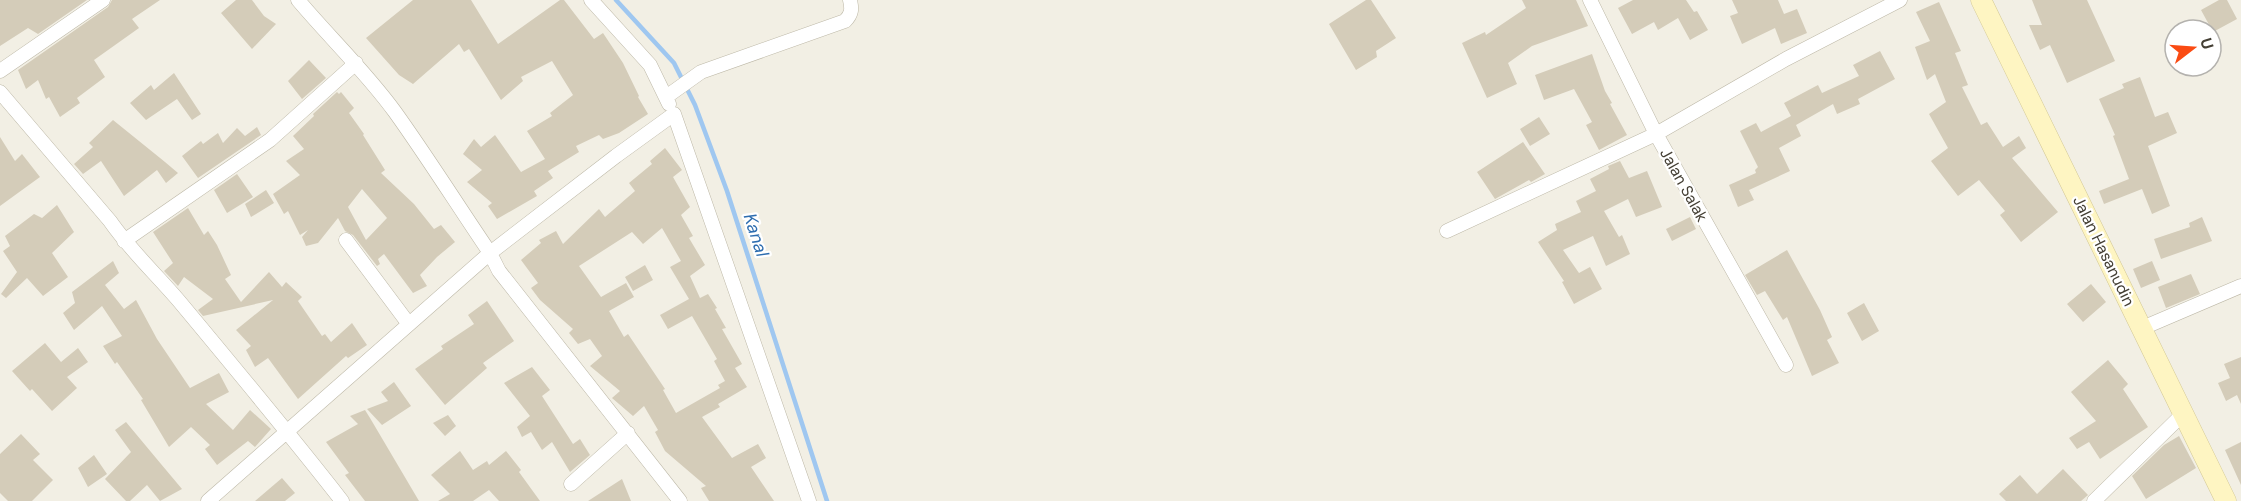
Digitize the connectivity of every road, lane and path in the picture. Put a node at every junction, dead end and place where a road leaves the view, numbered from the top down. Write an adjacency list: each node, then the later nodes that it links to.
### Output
1 (103, 0): 9 (street)
2 (298, 0): 8 (street)
3 (591, 0): 11 (street)
4 (850, 0): 11 (street)
5 (1590, 0): 13 (street, Jalan Salak)
6 (1900, 0): 13 (street)
7 (1981, 0): 20 (main road, Jalan Hasanudin)
8 (356, 63): 16 (street); 17 (street)
9 (0, 71)
10 (0, 92): 16 (street)
11 (669, 95): 12 (street)
12 (674, 114): 17 (street); 29 (street)
13 (1656, 134): 14 (street); 21 (street, Jalan Salak)
14 (1447, 231)
15 (346, 240): 19 (street)
16 (124, 241): 23 (street)
17 (490, 253): 19 (street); 24 (street)
18 (2241, 286): 20 (street)
19 (408, 323): 23 (street)
20 (2140, 329): 22 (main road, Jalan Hasanudin)
21 (1786, 365)
22 (2182, 414): 30 (street); 31 (main road, Jalan Hasanudin)
23 (287, 431): 26 (street); 27 (street)
24 (628, 433): 25 (street); 28 (street)
25 (571, 484)
26 (208, 501)
27 (342, 501)
28 (680, 501)
29 (809, 501)
30 (2094, 501)
31 (2226, 501)

